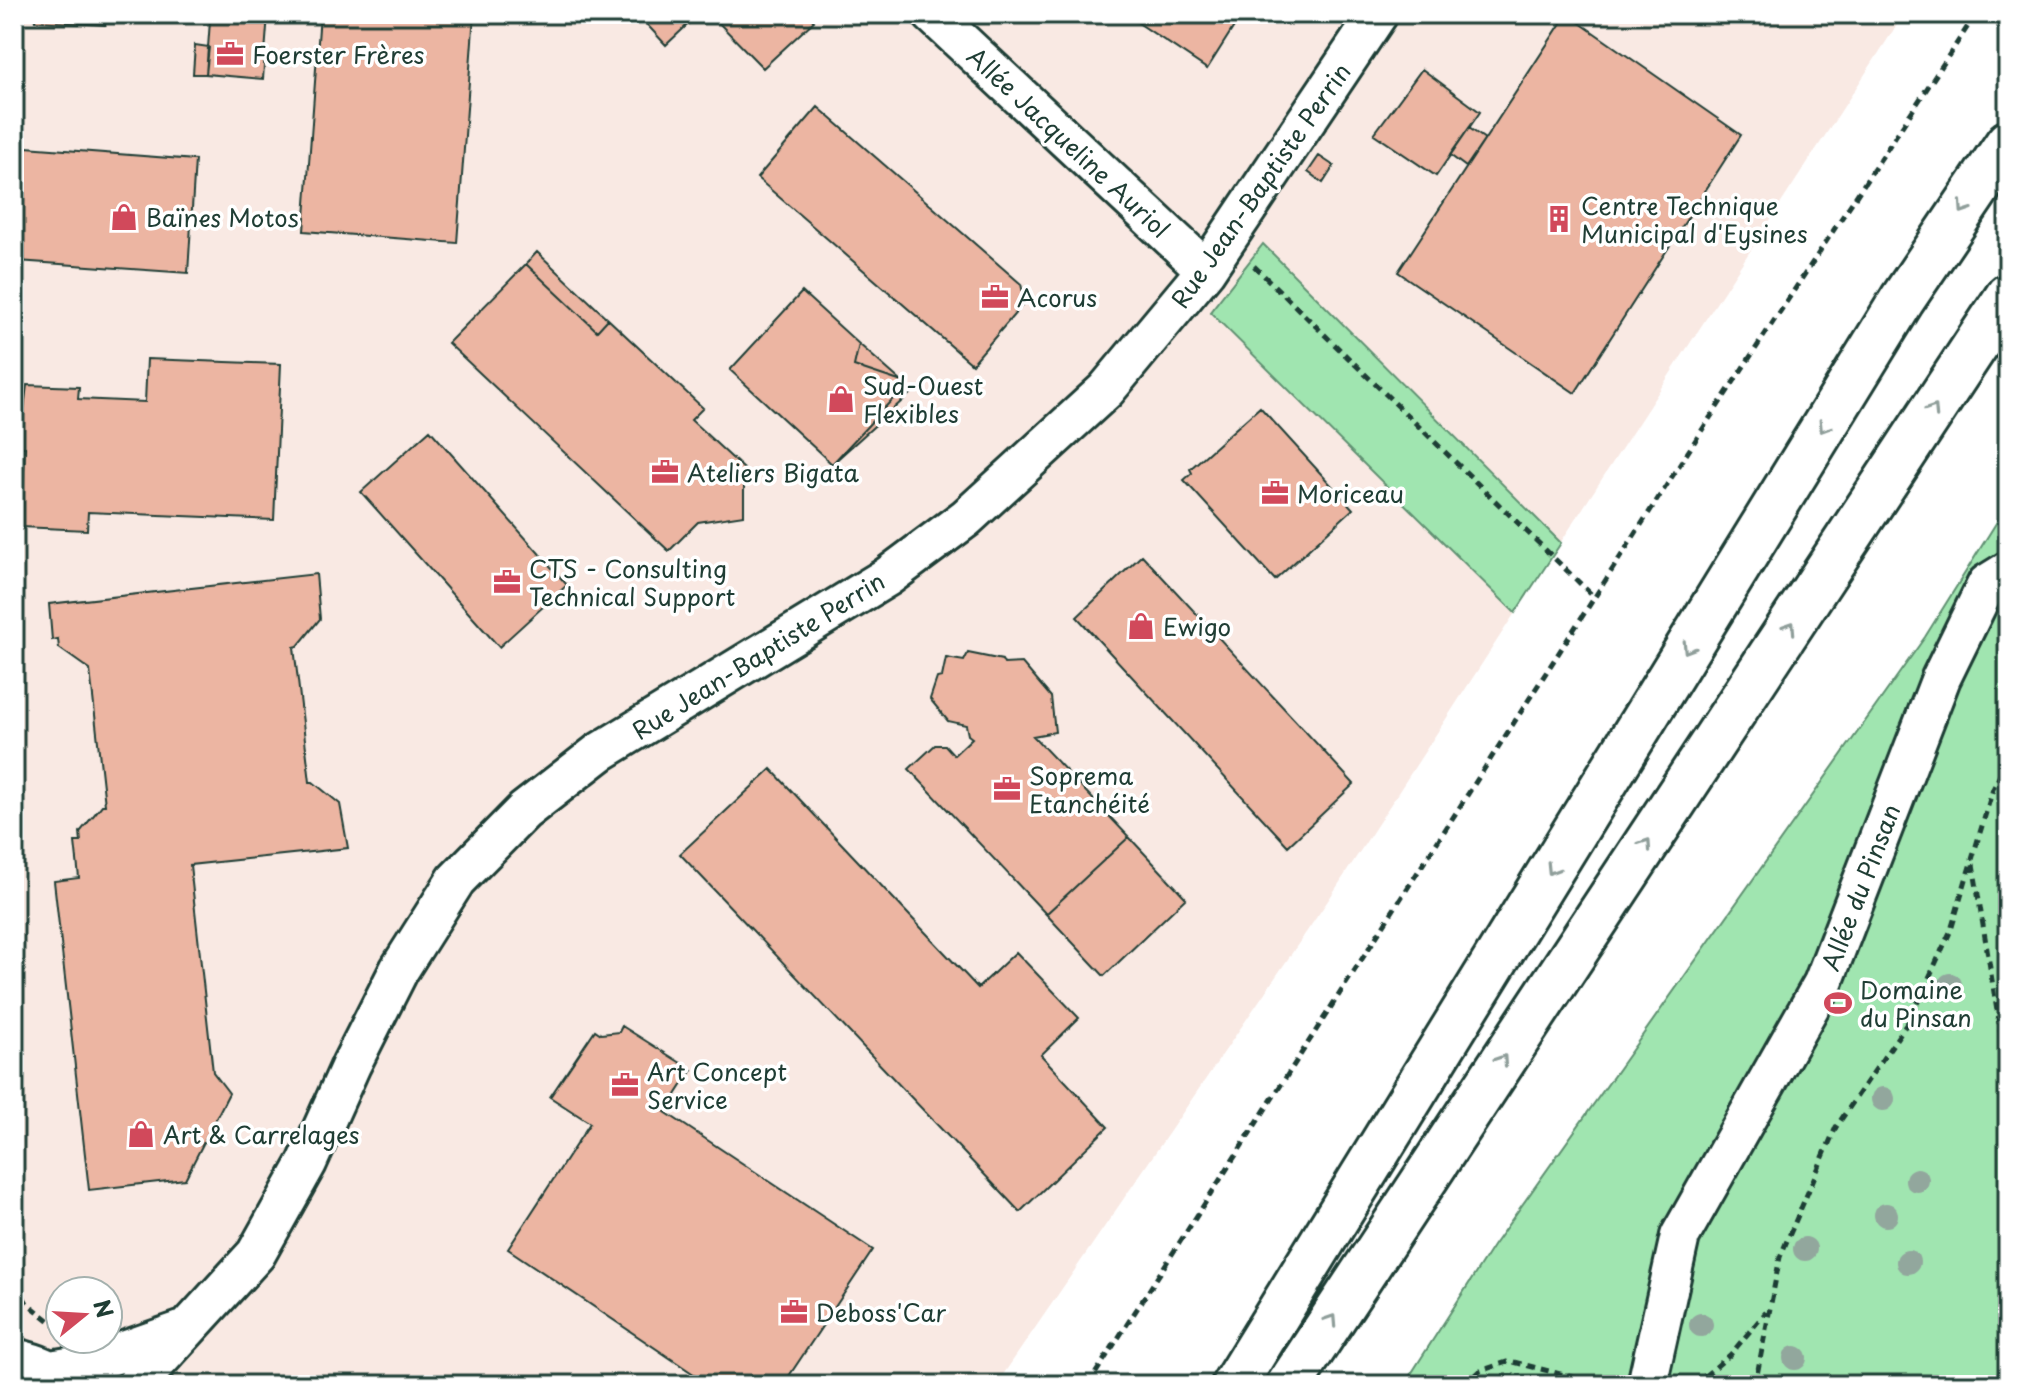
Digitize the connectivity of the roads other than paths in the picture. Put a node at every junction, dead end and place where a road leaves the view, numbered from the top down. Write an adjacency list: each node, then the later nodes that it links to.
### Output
1 (932, 14): 4 (street, Allée Jacqueline Auriol)
2 (1378, 14): 4 (street, Rue Jean-Baptiste Perrin)
3 (2008, 143): 11 (highway, one-way to 11)
4 (1217, 255): 7 (street, Rue Jean-Baptiste Perrin)
5 (2008, 296): 12 (highway, one-way to 5)
6 (2008, 571): 13 (street, Allée du Pinsan)
7 (187, 1328): 9 (street, Rue Jean-Baptiste Perrin); 10 (street, Rue Jean-Baptiste Perrin)
8 (14, 1358): 9 (street)
9 (59, 1378)
10 (136, 1385)
11 (1234, 1385)
12 (1289, 1385)
13 (1647, 1385)

